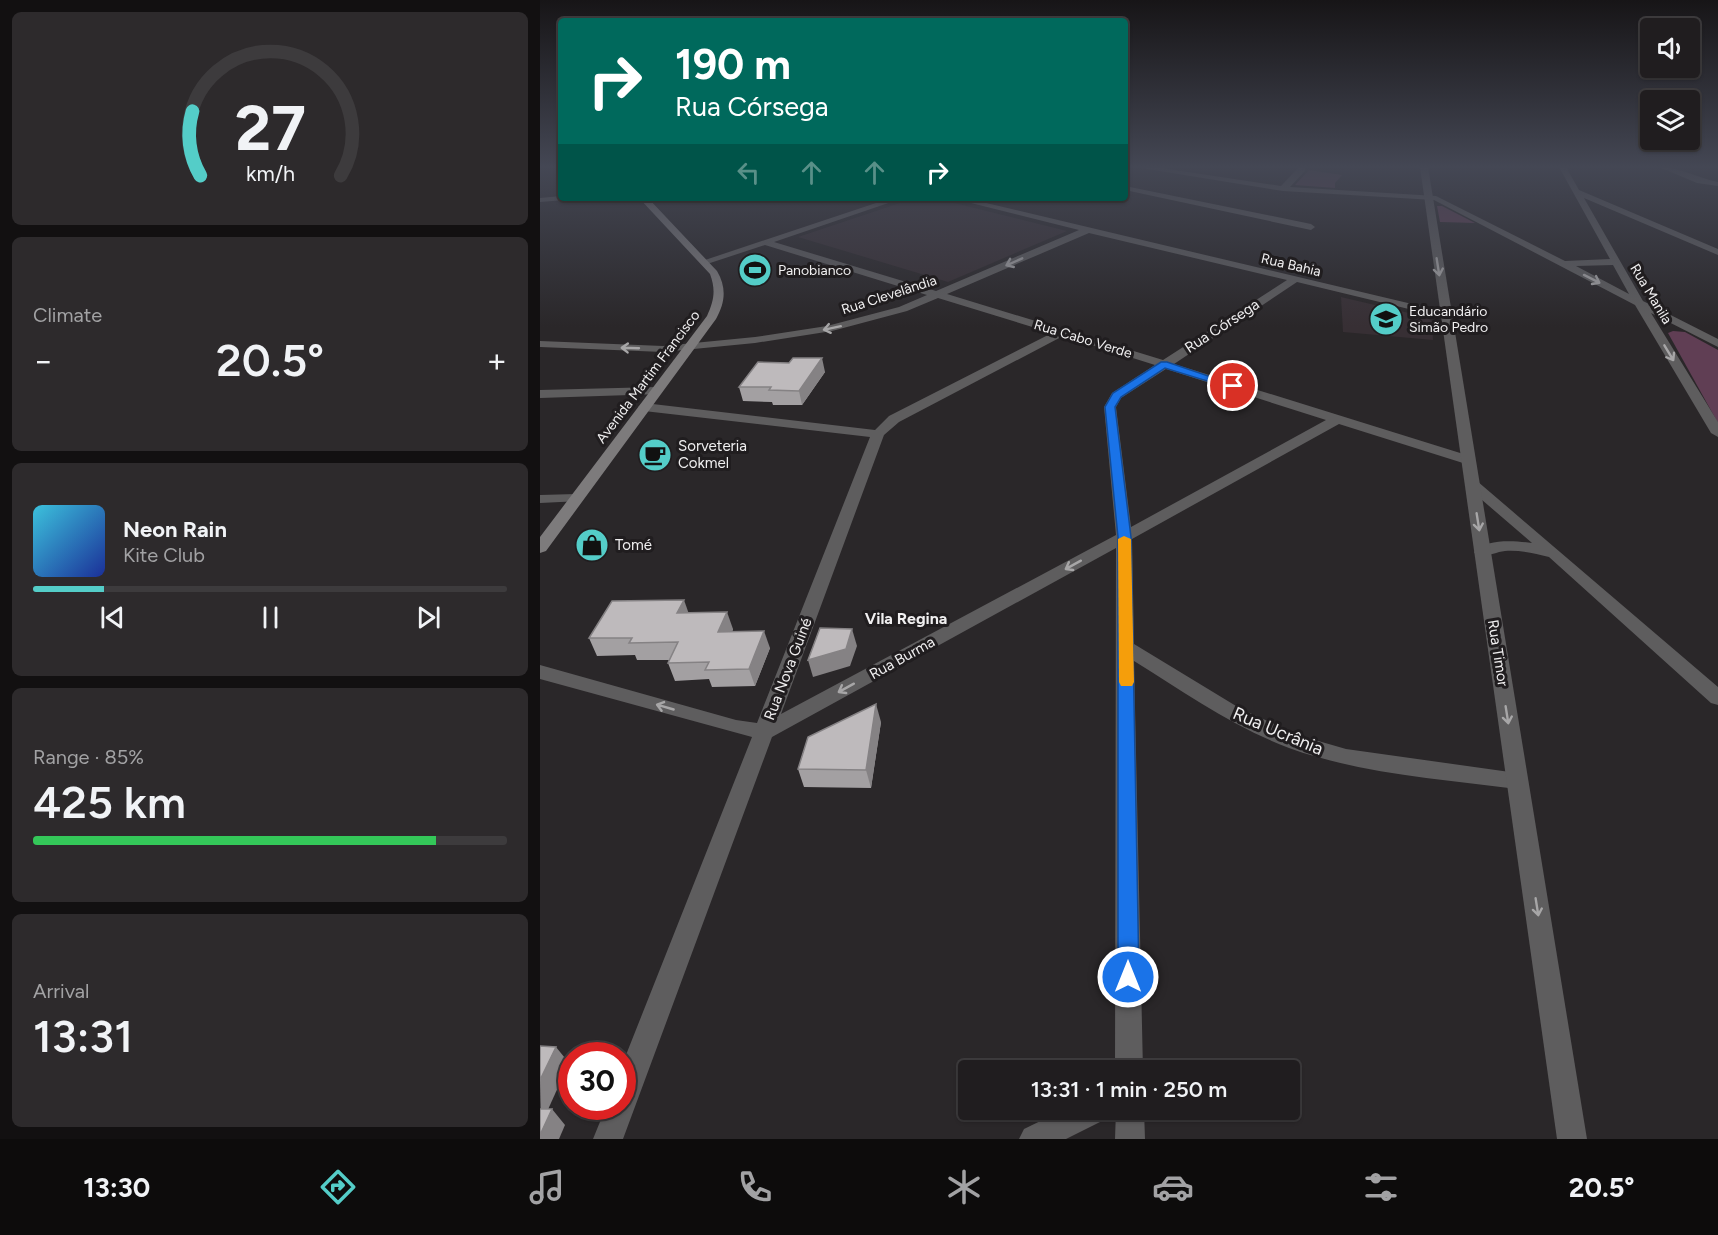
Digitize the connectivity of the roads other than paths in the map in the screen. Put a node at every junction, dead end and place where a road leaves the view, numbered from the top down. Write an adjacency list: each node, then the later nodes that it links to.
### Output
1 (665, 220): 13 (main road, Avenida Martim Francisco)
2 (832, 220): 11 (street)
3 (1047, 220): 10 (street, Rua Bahia)
4 (1278, 220): 9 (street)
5 (1432, 220): 19 (street, Rua Timor, one-way to 19)
6 (1479, 220): 15 (street)
7 (1592, 220): 14 (street, Rua Manila)
8 (1644, 220): 12 (street)
9 (1311, 227)
10 (1087, 230): 16 (street, Rua Bahia); 17 (street, Rua Clevelândia, one-way to 17)
11 (765, 242): 13 (street); 17 (street, Rua Cabo Verde)
12 (1718, 252)
13 (704, 262): 23 (main road, Avenida Martim Francisco)
14 (1615, 262): 15 (street); 18 (street, Rua Manila)
15 (1564, 264): 18 (street, one-way to 18)
16 (1294, 280): 19 (street, Rua Bahia); 24 (street, Rua Córsega)
17 (940, 294): 20 (street, Rua Cabo Verde); 23 (street, Rua Clevelândia, one-way to 23)
18 (1639, 303): 22 (street); 29 (street, Rua Manila, one-way to 29)
19 (1446, 315): 31 (street, Rua Timor)
20 (1062, 332): 24 (street, Rua Cabo Verde); 30 (street, Rua Nova Guiné)
21 (540, 344): 23 (street, Rua Clevelândia, one-way to 21)
22 (1718, 344)
23 (689, 347): 25 (main road, Avenida Martim Francisco)
24 (1164, 364): 28 (street, Rua Cabo Verde); 35 (street, Rua Córsega)
25 (656, 391): 26 (street); 27 (main road, Avenida Martim Francisco)
26 (540, 394)
27 (644, 407): 30 (street); 33 (main road, Avenida Martim Francisco)
28 (1337, 419): 31 (street, Rua Cabo Verde); 35 (street, Rua Burma)
29 (1718, 433)
30 (878, 434): 42 (street, Rua Nova Guiné)
31 (1468, 460): 32 (street, Rua Timor)
32 (1472, 484): 37 (street, Rua Timor, one-way to 37); 38 (street)
33 (576, 498): 34 (street); 36 (main road, Avenida Martim Francisco)
34 (540, 499)
35 (1124, 537): 39 (street, Rua Córsega); 42 (street, Rua Burma, one-way to 42)
36 (540, 548)
37 (1482, 552): 38 (street); 43 (street, Rua Timor, one-way to 43)
38 (1557, 556): 41 (street)
39 (1126, 648): 43 (street, Rua Ucrânia); 44 (street, Rua Córsega)
40 (540, 672): 42 (street, one-way to 40)
41 (1718, 698)
42 (764, 732): 45 (street, Rua Nova Guiné)
43 (1517, 782): 52 (street, Rua Timor, one-way to 52)
44 (1129, 1060)
45 (636, 1066)
46 (616, 1120): 49 (street)
47 (1073, 1120): 50 (street)
48 (1130, 1120): 51 (street)
49 (608, 1139)
50 (1034, 1139)
51 (1130, 1139)
52 (1572, 1139)

